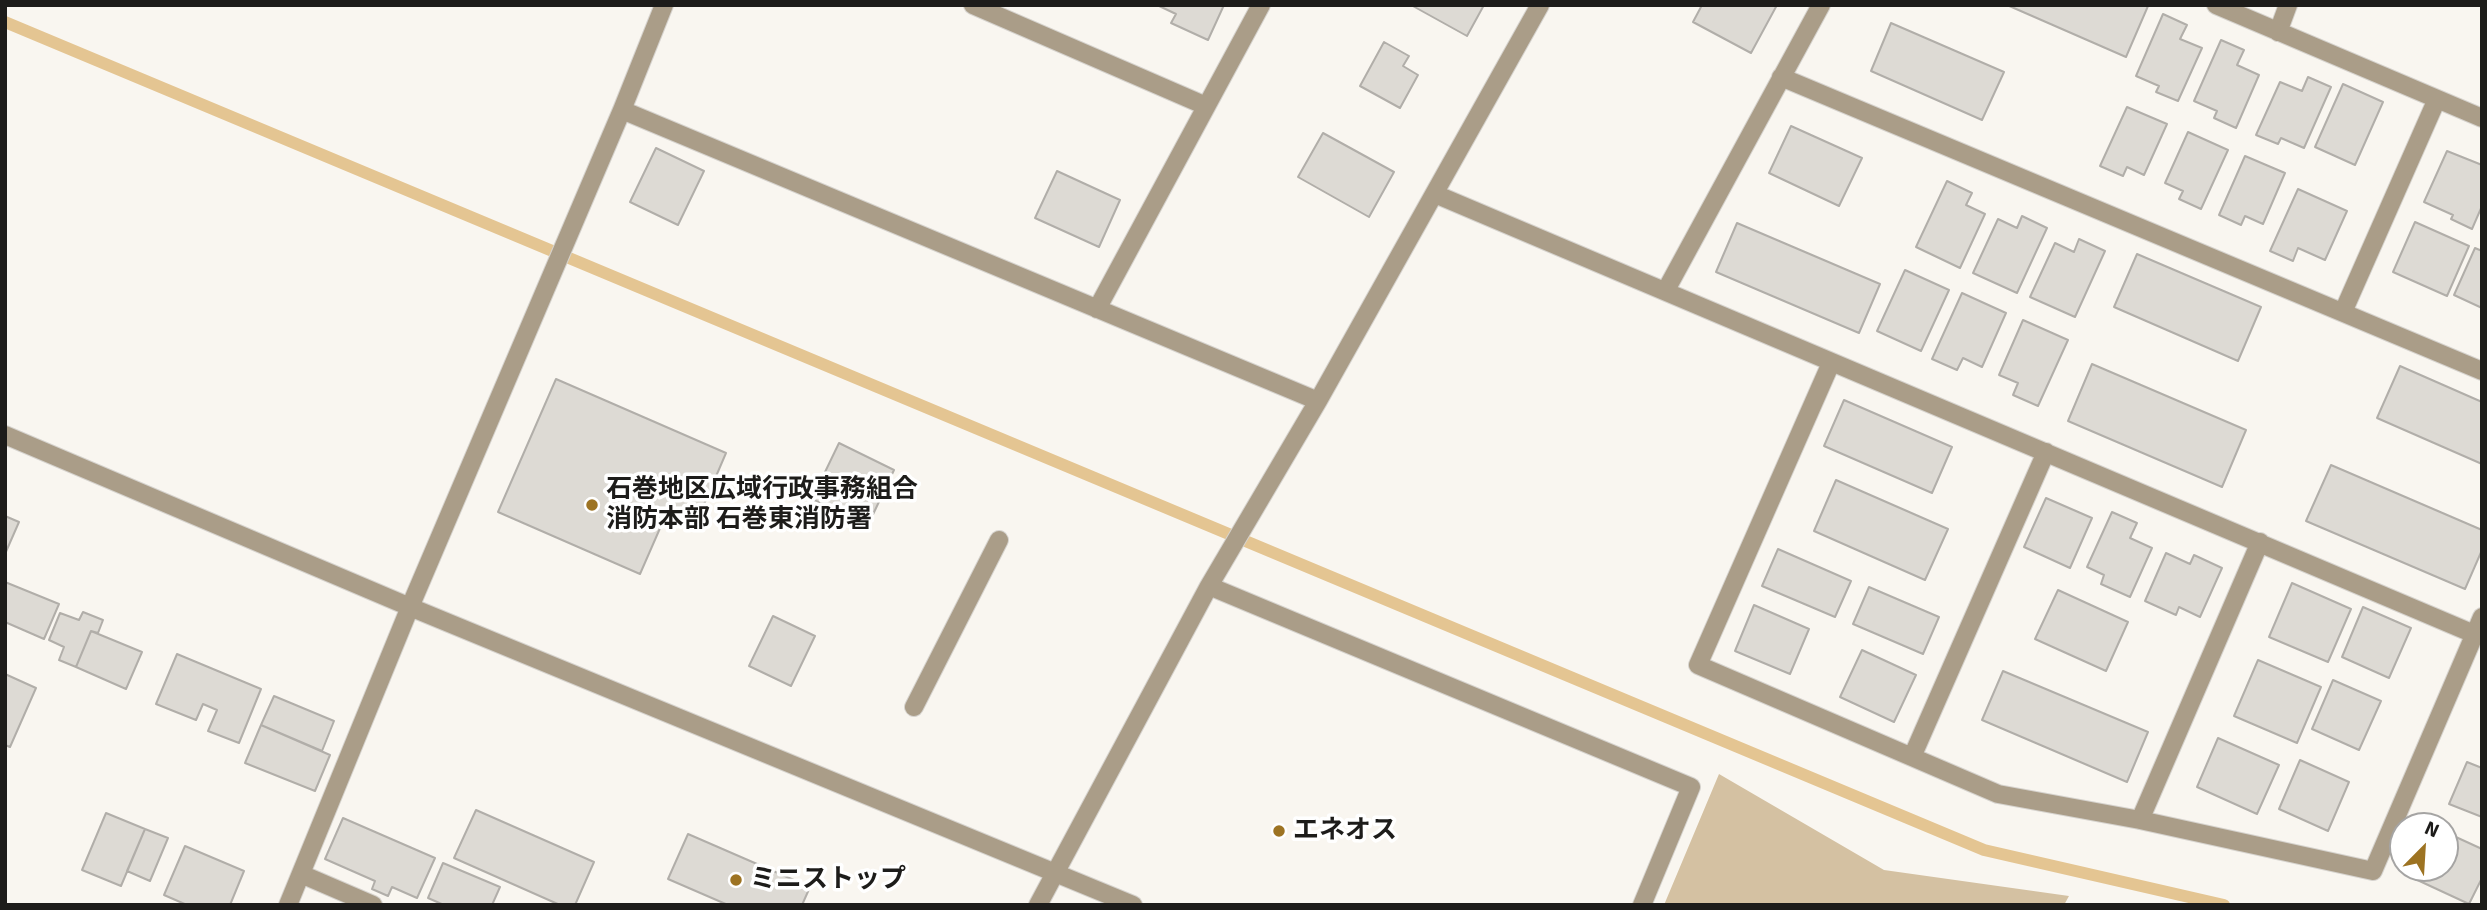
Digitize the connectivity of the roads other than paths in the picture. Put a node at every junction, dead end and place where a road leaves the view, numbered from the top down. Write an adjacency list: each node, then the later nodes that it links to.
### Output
1 (664, 5): 12 (street)
2 (973, 5): 11 (street)
3 (1261, 5): 11 (street)
4 (1540, 5): 14 (street)
5 (1821, 5): 9 (street)
6 (2216, 5): 8 (street)
7 (2288, 5): 8 (street)
8 (2278, 32): 10 (street)
9 (1781, 77): 15 (street); 17 (street)
10 (2437, 99): 13 (street); 17 (street)
11 (1206, 106): 16 (street)
12 (622, 110): 16 (street); 26 (street)
13 (2482, 118)
14 (1435, 194): 15 (street); 20 (street)
15 (1666, 290): 18 (street)
16 (1097, 309): 20 (street)
17 (2343, 312): 19 (street)
18 (1831, 363): 22 (street); 29 (street)
19 (2482, 371)
20 (1318, 401): 25 (street)
21 (5, 435): 26 (street)
22 (2046, 452): 24 (street); 29 (street)
23 (999, 540): 28 (street)
24 (2260, 542): 27 (street); 30 (street)
25 (1209, 586): 31 (street); 37 (street)
26 (410, 607): 31 (street); 32 (street)
27 (2478, 625): 30 (street)
28 (914, 707)
29 (1912, 757): 30 (street)
30 (2140, 820)
31 (1056, 873): 35 (street); 36 (street)
32 (301, 874): 33 (street); 34 (street)
33 (288, 905)
34 (373, 905)
35 (1038, 905)
36 (1133, 905)
37 (1642, 905)

